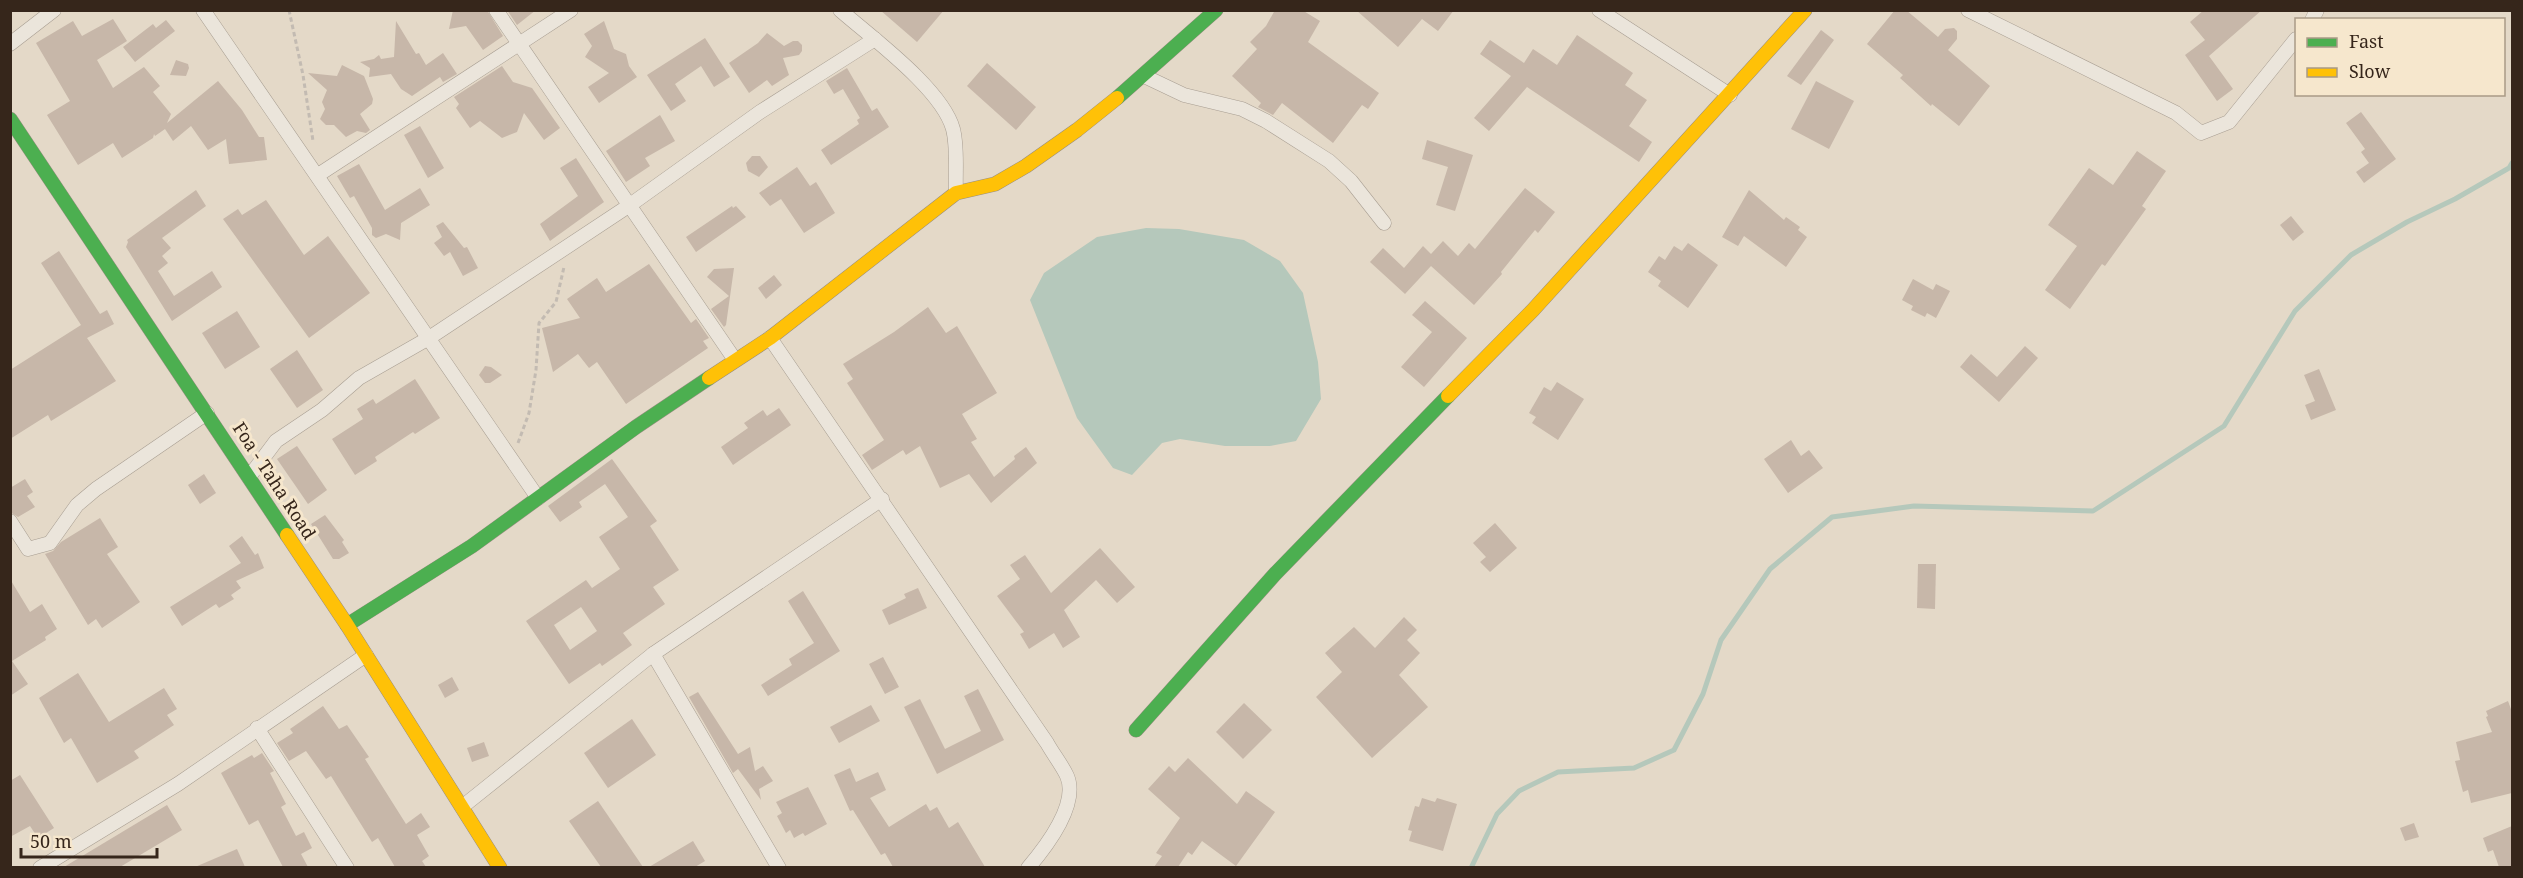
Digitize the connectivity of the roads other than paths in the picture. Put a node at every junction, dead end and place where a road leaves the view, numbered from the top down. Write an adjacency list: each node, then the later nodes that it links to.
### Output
1 (54, 10): 12 (street)
2 (203, 10): 17 (street)
3 (496, 10): 13 (street)
4 (571, 10): 13 (street)
5 (840, 10): 10 (street)
6 (1215, 10): 14 (street)
7 (1599, 10): 15 (street)
8 (1805, 10): 15 (street)
9 (1968, 10): 11 (street)
10 (875, 39): 18 (street); 19 (street)
11 (2295, 40)
12 (10, 44)
13 (521, 44): 17 (street); 19 (street)
14 (1144, 76): 18 (street); 20 (street)
15 (1730, 95): 33 (street)
16 (10, 119): 24 (street, Foa - Taha Road)
17 (318, 175): 21 (street)
18 (956, 193): 22 (street)
19 (630, 205): 21 (street); 23 (street)
20 (1384, 223)
21 (429, 338): 25 (street); 26 (street)
22 (770, 338): 23 (street); 27 (street)
23 (735, 360): 26 (street)
24 (207, 413): 25 (street, Foa - Taha Road); 28 (street)
25 (249, 477): 29 (street, Foa - Taha Road)
26 (538, 498): 29 (street)
27 (882, 499): 30 (street); 39 (street)
28 (10, 521)
29 (347, 625): 31 (street, Foa - Taha Road)
30 (653, 654): 34 (street); 38 (street)
31 (366, 655): 32 (street); 34 (street, Foa - Taha Road)
32 (257, 728): 35 (street); 36 (street)
33 (1136, 730)
34 (462, 807): 37 (street, Foa - Taha Road)
35 (40, 867)
36 (347, 867)
37 (500, 867)
38 (778, 867)
39 (1028, 867)

